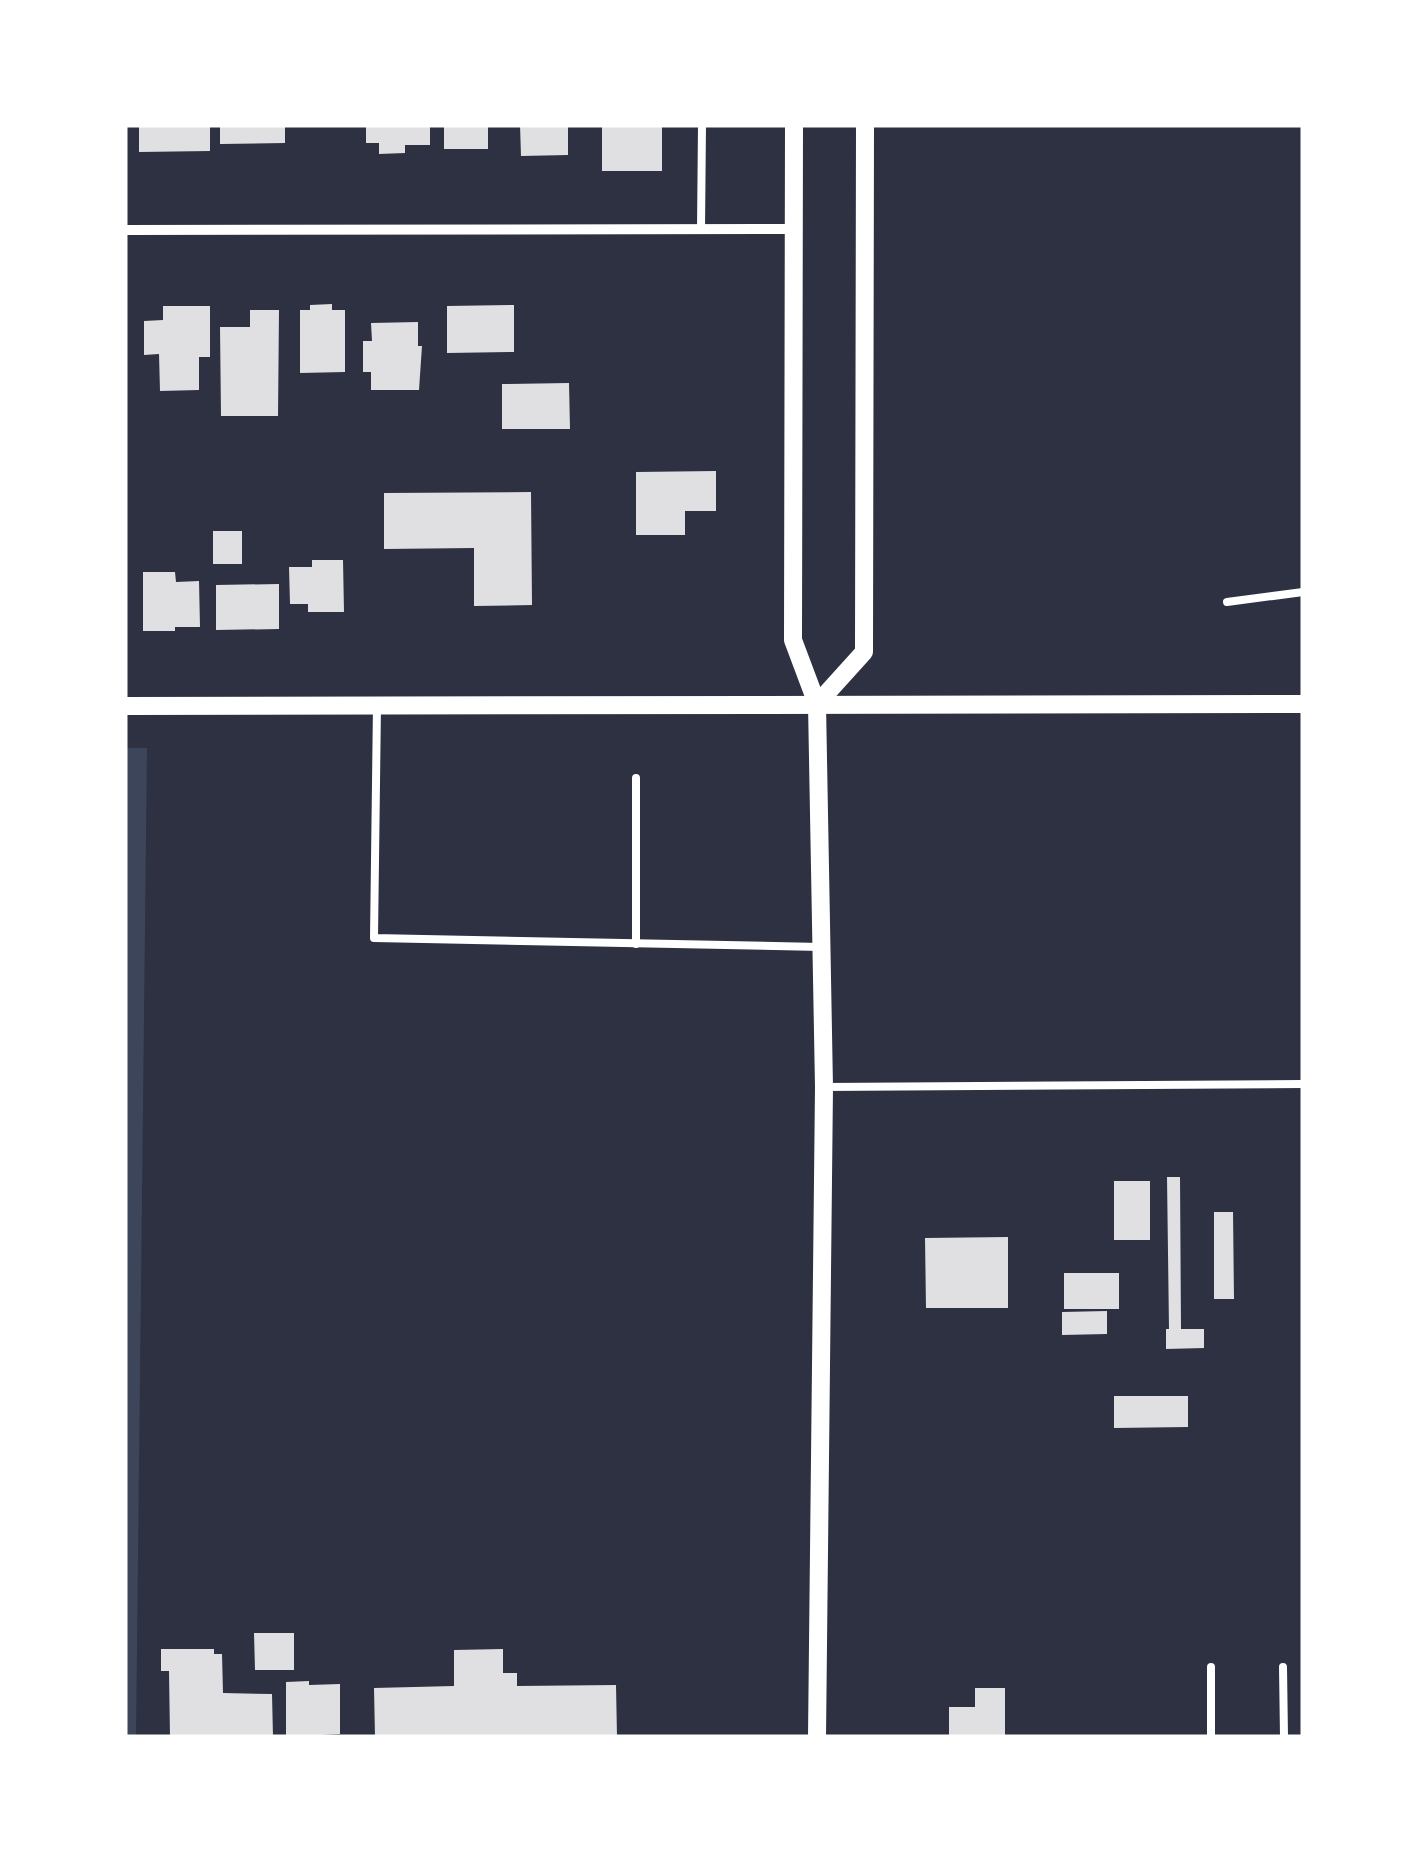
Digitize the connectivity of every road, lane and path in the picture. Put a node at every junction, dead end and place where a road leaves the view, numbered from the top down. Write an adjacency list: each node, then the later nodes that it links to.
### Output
1 (702, 125): 4 (lane)
2 (794, 125): 5 (street)
3 (865, 125): 9 (street)
4 (701, 228): 5 (street); 6 (street)
5 (792, 228): 9 (street)
6 (125, 230)
7 (1303, 592): 8 (lane)
8 (1227, 602)
9 (818, 704): 10 (street); 11 (street); 15 (street)
10 (1303, 704)
11 (376, 705): 12 (street); 14 (lane)
12 (125, 706)
13 (636, 778): 14 (lane)
14 (636, 944): 15 (lane)
15 (822, 948): 17 (street)
16 (1303, 1084): 17 (lane)
17 (824, 1087): 20 (street)
18 (1210, 1667): 21 (lane)
19 (1283, 1667): 22 (lane)
20 (817, 1737)
21 (1211, 1737)
22 (1284, 1737)

